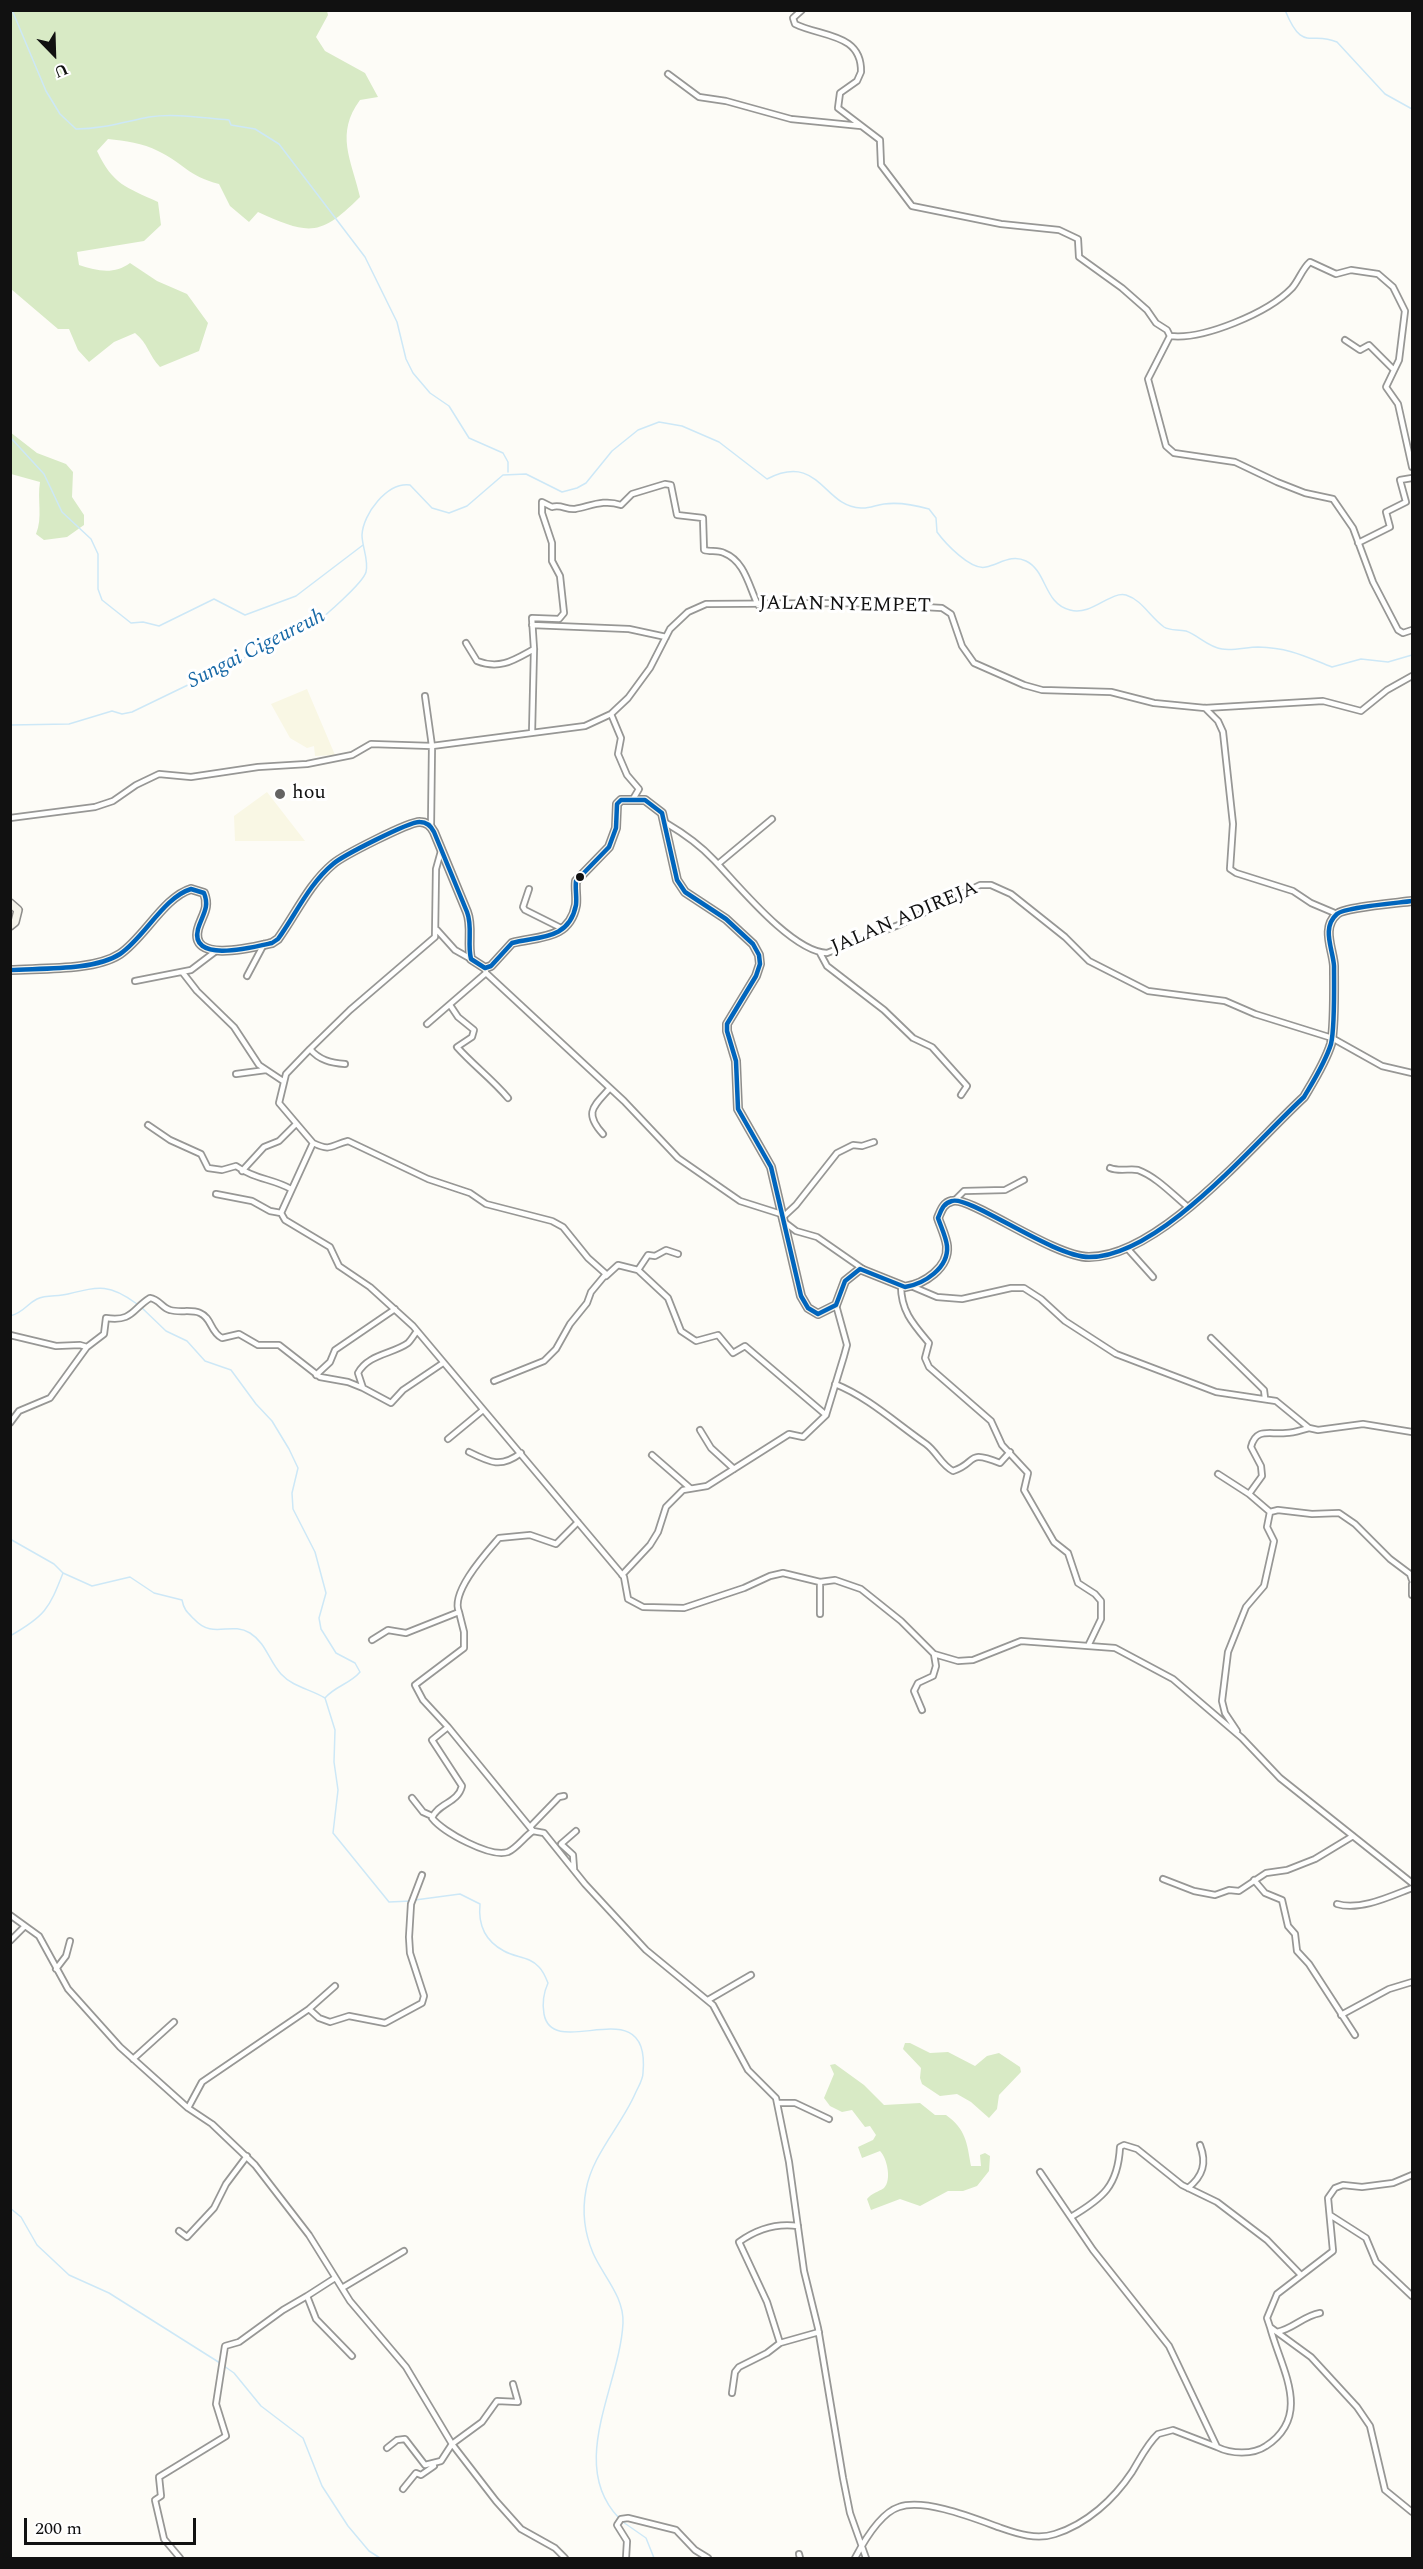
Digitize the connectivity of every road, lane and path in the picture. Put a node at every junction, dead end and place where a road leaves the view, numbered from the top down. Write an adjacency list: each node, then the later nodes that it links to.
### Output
1 (802, 10): 3 (street)
2 (668, 74): 3 (street)
3 (863, 126): 4 (street)
4 (1170, 336): 6 (street); 9 (street)
5 (1345, 340): 6 (street)
6 (1393, 369): 7 (street)
7 (1413, 466)
8 (1413, 478): 9 (street)
9 (1358, 543): 12 (street)
10 (758, 605): 11 (street); 13 (street, JALAN NYEMPET); 18 (street, JALAN NYEMPET)
11 (532, 625): 13 (street); 15 (street)
12 (1413, 630)
13 (666, 637): 19 (street, JALAN NYEMPET)
14 (466, 643): 15 (street)
15 (534, 649): 20 (street)
16 (1413, 676): 18 (street, JALAN NYEMPET)
17 (425, 696): 21 (street)
18 (1205, 708): 32 (street)
19 (611, 714): 20 (street, JALAN NYEMPET); 22 (street)
20 (532, 733): 21 (street, JALAN NYEMPET)
21 (432, 746): 23 (street, JALAN NYEMPET); 26 (street)
22 (633, 799): 25 (street); 34 (street)
23 (10, 818)
24 (772, 819): 28 (street)
25 (666, 823): 28 (street, JALAN ADIREJA); 70 (street)
26 (431, 826): 27 (street); 36 (street)
27 (441, 851): 35 (street); 39 (street)
28 (718, 864): 38 (street, JALAN ADIREJA)
29 (529, 889): 34 (street)
30 (1413, 901): 32 (street)
31 (10, 903): 33 (street)
32 (1337, 914): 47 (street)
33 (10, 926)
34 (561, 928): 41 (street)
35 (437, 930): 39 (street); 48 (street)
36 (264, 944): 37 (street); 43 (street)
37 (216, 951): 40 (street); 42 (street)
38 (820, 953): 47 (street, JALAN ADIREJA); 55 (street)
39 (471, 959): 41 (street)
40 (10, 970)
41 (486, 970): 45 (street); 54 (street)
42 (183, 973): 44 (street); 50 (street)
43 (247, 976)
44 (135, 981)
45 (450, 1005): 46 (street); 56 (street)
46 (427, 1024)
47 (1332, 1038): 51 (street, JALAN ADIREJA); 68 (street)
48 (310, 1048): 49 (street); 53 (street)
49 (345, 1064)
50 (266, 1070): 52 (street); 53 (street)
51 (1413, 1073)
52 (236, 1074)
53 (283, 1081): 57 (street)
54 (609, 1089): 59 (street); 70 (street)
55 (962, 1095)
56 (508, 1098)
57 (296, 1124): 61 (street); 63 (street)
58 (147, 1125): 63 (street)
59 (603, 1134)
60 (874, 1142): 70 (street)
61 (313, 1143): 65 (street); 75 (street)
62 (1110, 1168): 68 (street)
63 (243, 1171): 65 (street)
64 (1024, 1180): 67 (street)
65 (291, 1190): 69 (street)
66 (216, 1194): 69 (street)
67 (955, 1200): 71 (street); 78 (street)
68 (1189, 1208): 71 (street)
69 (280, 1213): 80 (street)
70 (782, 1218): 73 (street); 79 (street)
71 (1127, 1248): 76 (street)
72 (678, 1254): 74 (street)
73 (863, 1269): 77 (street); 79 (street)
74 (638, 1270): 75 (street); 92 (street)
75 (606, 1276): 87 (street)
76 (1153, 1277)
77 (901, 1286): 78 (street); 99 (street)
78 (911, 1286): 90 (street)
79 (836, 1305): 88 (street)
80 (395, 1310): 81 (street); 86 (street)
81 (417, 1331): 85 (street); 89 (street)
82 (10, 1335): 84 (street)
83 (1211, 1338): 90 (street)
84 (87, 1347): 86 (street); 93 (street)
85 (443, 1363): 89 (street); 91 (street)
86 (316, 1375): 89 (street)
87 (494, 1381)
88 (835, 1384): 92 (street); 99 (street)
89 (363, 1388)
90 (1265, 1398): 94 (street)
91 (483, 1410): 97 (street); 100 (street)
92 (826, 1415): 102 (street)
93 (10, 1423)
94 (1309, 1428): 96 (street); 105 (street)
95 (700, 1430): 102 (street)
96 (1413, 1432)
97 (448, 1439)
98 (469, 1452): 100 (street)
99 (1010, 1452): 115 (street)
100 (521, 1453): 107 (street)
101 (652, 1455): 104 (street)
102 (734, 1469): 104 (street)
103 (1218, 1473): 105 (street)
104 (690, 1488): 108 (street)
105 (1250, 1494): 106 (street)
106 (1270, 1512): 110 (street); 119 (street)
107 (578, 1522): 108 (street); 112 (street)
108 (622, 1575): 109 (street)
109 (820, 1582): 113 (street); 116 (street)
110 (1413, 1582): 111 (street)
111 (1413, 1595)
112 (459, 1612): 114 (street); 118 (street)
113 (820, 1614)
114 (372, 1640)
115 (1089, 1644): 116 (street); 119 (street)
116 (934, 1654): 117 (street)
117 (922, 1710)
118 (448, 1727): 122 (street); 123 (street)
119 (1242, 1738): 125 (street)
120 (564, 1796): 123 (street)
121 (412, 1798): 122 (street)
122 (432, 1816): 123 (street)
123 (532, 1829): 126 (street)
124 (576, 1832): 126 (street)
125 (1353, 1836): 129 (street); 130 (street)
126 (575, 1871): 141 (street)
127 (422, 1875): 142 (street)
128 (1163, 1879): 129 (street)
129 (1254, 1880): 143 (street)
130 (1413, 1883)
131 (1413, 1888): 132 (street)
132 (1337, 1904)
133 (10, 1915): 134 (street)
134 (25, 1926): 135 (street); 137 (street)
135 (10, 1941)
136 (70, 1941): 137 (street)
137 (56, 1969): 146 (street)
138 (751, 1975): 141 (street)
139 (1413, 1982): 143 (street)
140 (334, 1986): 142 (street)
141 (708, 2000): 147 (street)
142 (309, 2009): 148 (street)
143 (1341, 2015): 145 (street)
144 (174, 2022): 146 (street)
145 (1354, 2035)
146 (133, 2059): 148 (street)
147 (777, 2103): 149 (street); 157 (street)
148 (188, 2108): 151 (street)
149 (829, 2119)
150 (1200, 2145): 154 (street)
151 (247, 2156): 158 (street); 161 (street)
152 (1040, 2172): 156 (street)
153 (1413, 2175): 155 (street)
154 (1188, 2188): 156 (street); 160 (street)
155 (1330, 2215): 160 (street); 164 (street)
156 (1071, 2217): 174 (street)
157 (798, 2226): 167 (street); 169 (street)
158 (180, 2231)
159 (404, 2251): 162 (street)
160 (1301, 2275): 166 (street)
161 (335, 2278): 162 (street); 163 (street)
162 (342, 2288): 173 (street)
163 (307, 2296): 170 (street); 180 (street)
164 (1413, 2296)
165 (1320, 2313): 168 (street)
166 (1270, 2327): 168 (street); 174 (street)
167 (819, 2332): 169 (street); 179 (street)
168 (1276, 2332): 178 (street)
169 (780, 2343): 172 (street)
170 (352, 2356)
171 (513, 2384): 173 (street)
172 (732, 2393)
173 (452, 2444): 176 (street); 181 (street)
174 (1217, 2447): 179 (street)
175 (387, 2448): 176 (street)
176 (441, 2461): 177 (street)
177 (403, 2489)
178 (1413, 2512)
179 (862, 2546): 184 (street); 185 (street)
180 (180, 2559)
181 (565, 2559)
182 (626, 2559): 183 (street)
183 (708, 2559)
184 (855, 2559)
185 (866, 2559)

